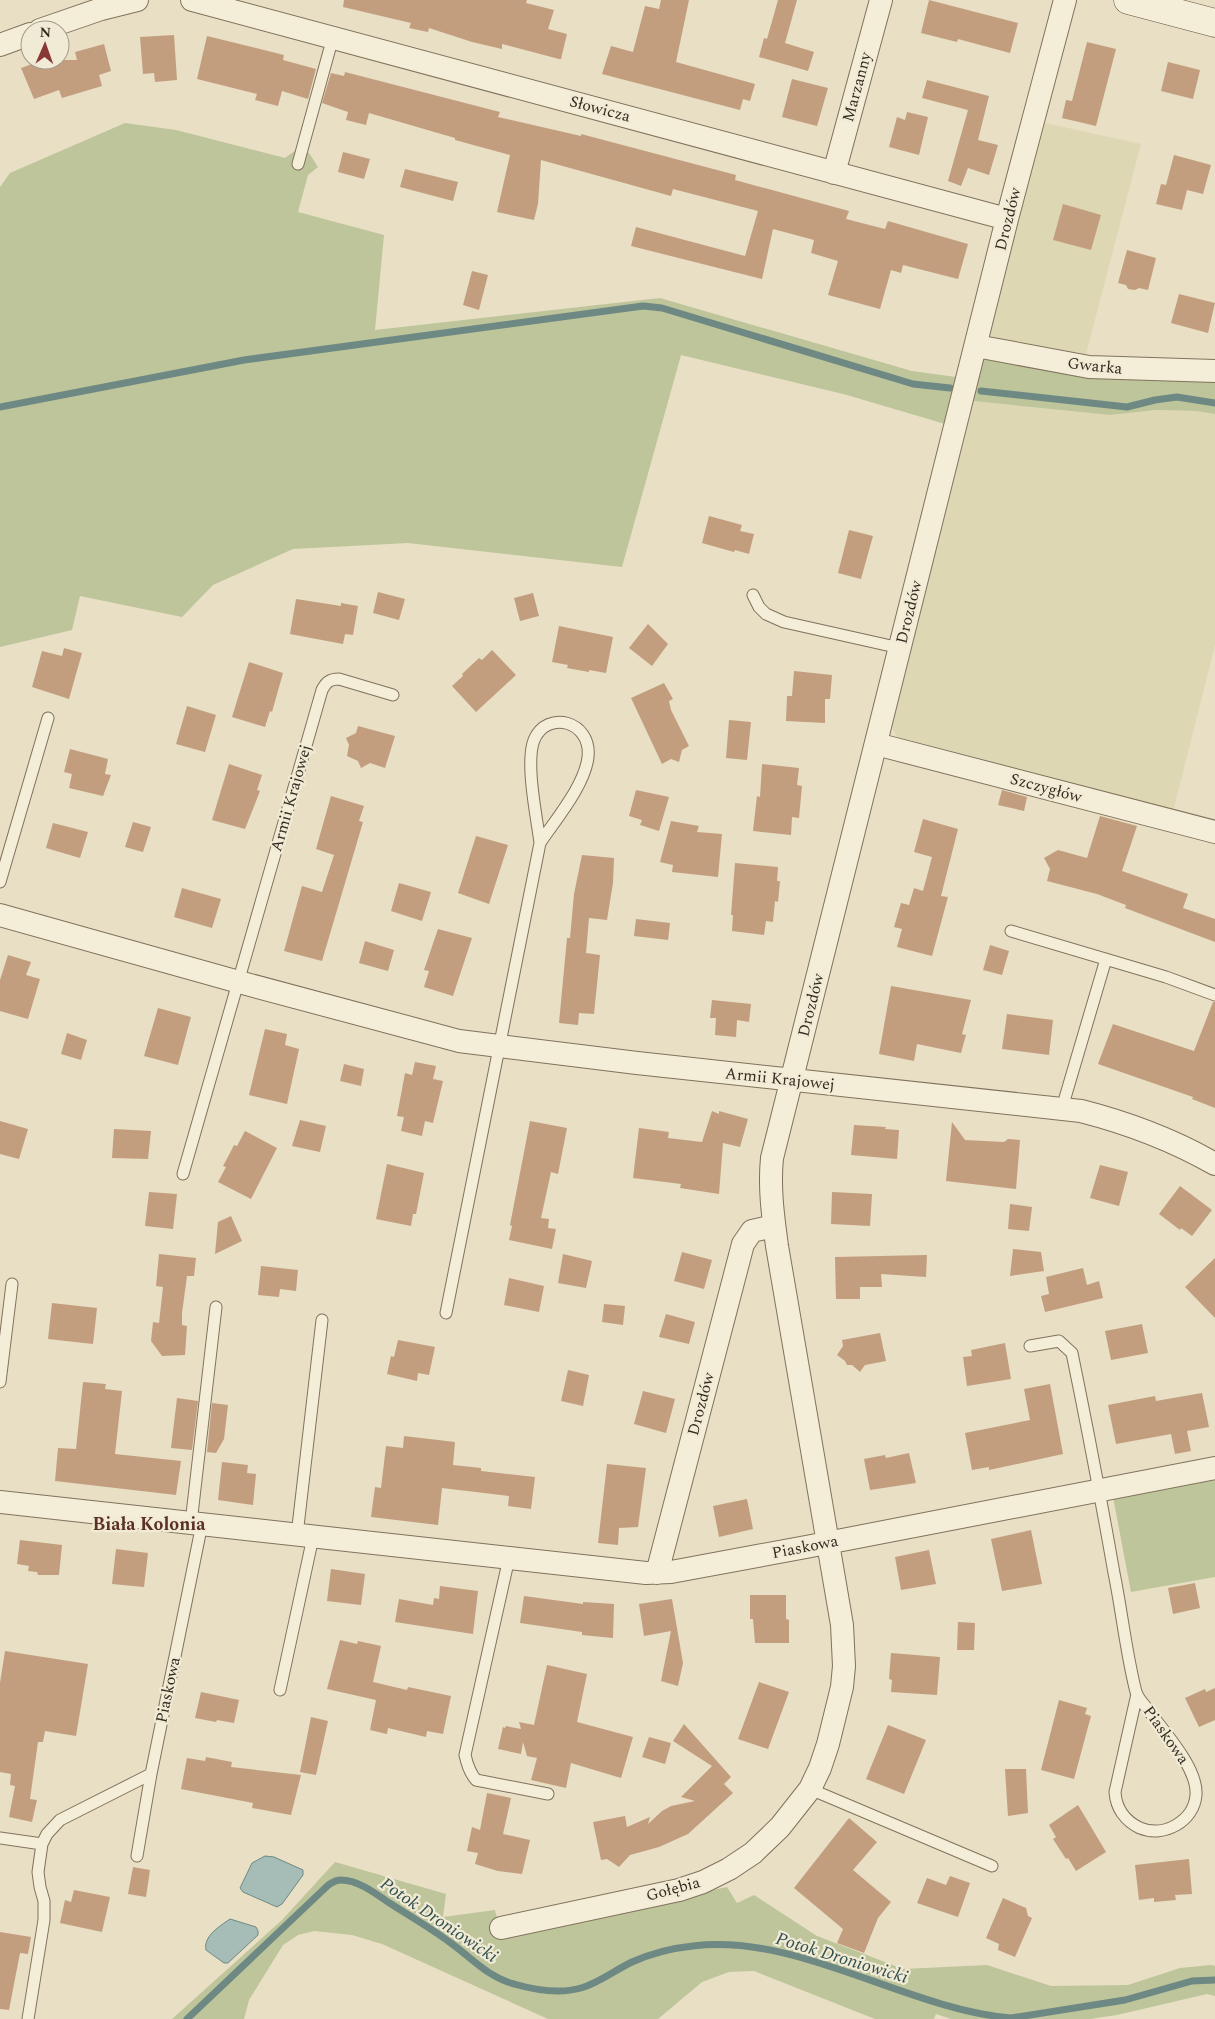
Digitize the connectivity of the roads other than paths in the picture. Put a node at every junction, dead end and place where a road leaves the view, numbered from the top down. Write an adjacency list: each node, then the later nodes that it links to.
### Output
1 (137, 0): 6 (street)
2 (192, 0): 8 (street, Słowicza)
3 (881, 0): 12 (street, Marzanny)
4 (1065, 0): 13 (street, Drozdów)
5 (1128, 0): 7 (street)
6 (69, 20)
7 (1215, 23)
8 (333, 37): 11 (lane); 12 (street, Słowicza)
9 (20, 38): 10 (street)
10 (0, 45)
11 (298, 164)
12 (834, 173): 13 (street, Słowicza)
13 (1007, 219): 14 (street, Drozdów)
14 (976, 346): 15 (street, Gwarka); 17 (street, Drozdów)
15 (1215, 371)
16 (753, 595): 17 (lane)
17 (900, 648): 20 (street, Drozdów)
18 (393, 695): 27 (lane, Armii Krajowej)
19 (48, 718): 23 (lane)
20 (876, 744): 21 (street, Szczygłów); 30 (street, Drozdów)
21 (1215, 832)
22 (540, 843): 22 (lane); 29 (lane)
23 (0, 882)
24 (0, 915): 27 (street, Armii Krajowej)
25 (1011, 931): 26 (lane)
26 (1106, 959): 28 (lane); 31 (lane)
27 (239, 982): 29 (street, Armii Krajowej); 33 (lane, Armii Krajowej)
28 (1215, 995)
29 (498, 1047): 30 (street, Armii Krajowej); 37 (lane)
30 (792, 1080): 31 (street, Armii Krajowej); 34 (street, Drozdów)
31 (1062, 1108): 32 (street, Armii Krajowej)
32 (1215, 1164)
33 (184, 1174)
34 (774, 1226): 46 (street, Drozdów); 48 (street, Drozdów)
35 (12, 1284): 40 (lane)
36 (216, 1307): 44 (lane)
37 (446, 1313)
38 (322, 1320): 45 (lane)
39 (1030, 1346): 42 (lane, Piaskowa)
40 (0, 1382)
41 (1215, 1468): 42 (street, Piaskowa)
42 (1099, 1490): 46 (street, Piaskowa); 50 (lane, Piaskowa)
43 (0, 1502): 44 (street, Piaskowa)
44 (196, 1524): 45 (street, Piaskowa); 51 (lane, Piaskowa)
45 (305, 1536): 47 (street, Piaskowa); 49 (lane)
46 (829, 1543): 48 (street, Piaskowa); 52 (street, Gołębia)
47 (509, 1558): 48 (street, Piaskowa); 53 (lane)
48 (657, 1572)
49 (280, 1690)
50 (1137, 1694): 50 (lane, Piaskowa)
51 (151, 1774): 55 (lane); 56 (lane, Piaskowa)
52 (810, 1789): 57 (lane); 58 (street, Gołębia)
53 (548, 1794)
54 (0, 1838): 55 (lane)
55 (42, 1844): 59 (lane)
56 (137, 1856)
57 (992, 1866)
58 (501, 1928)
59 (28, 2019)

